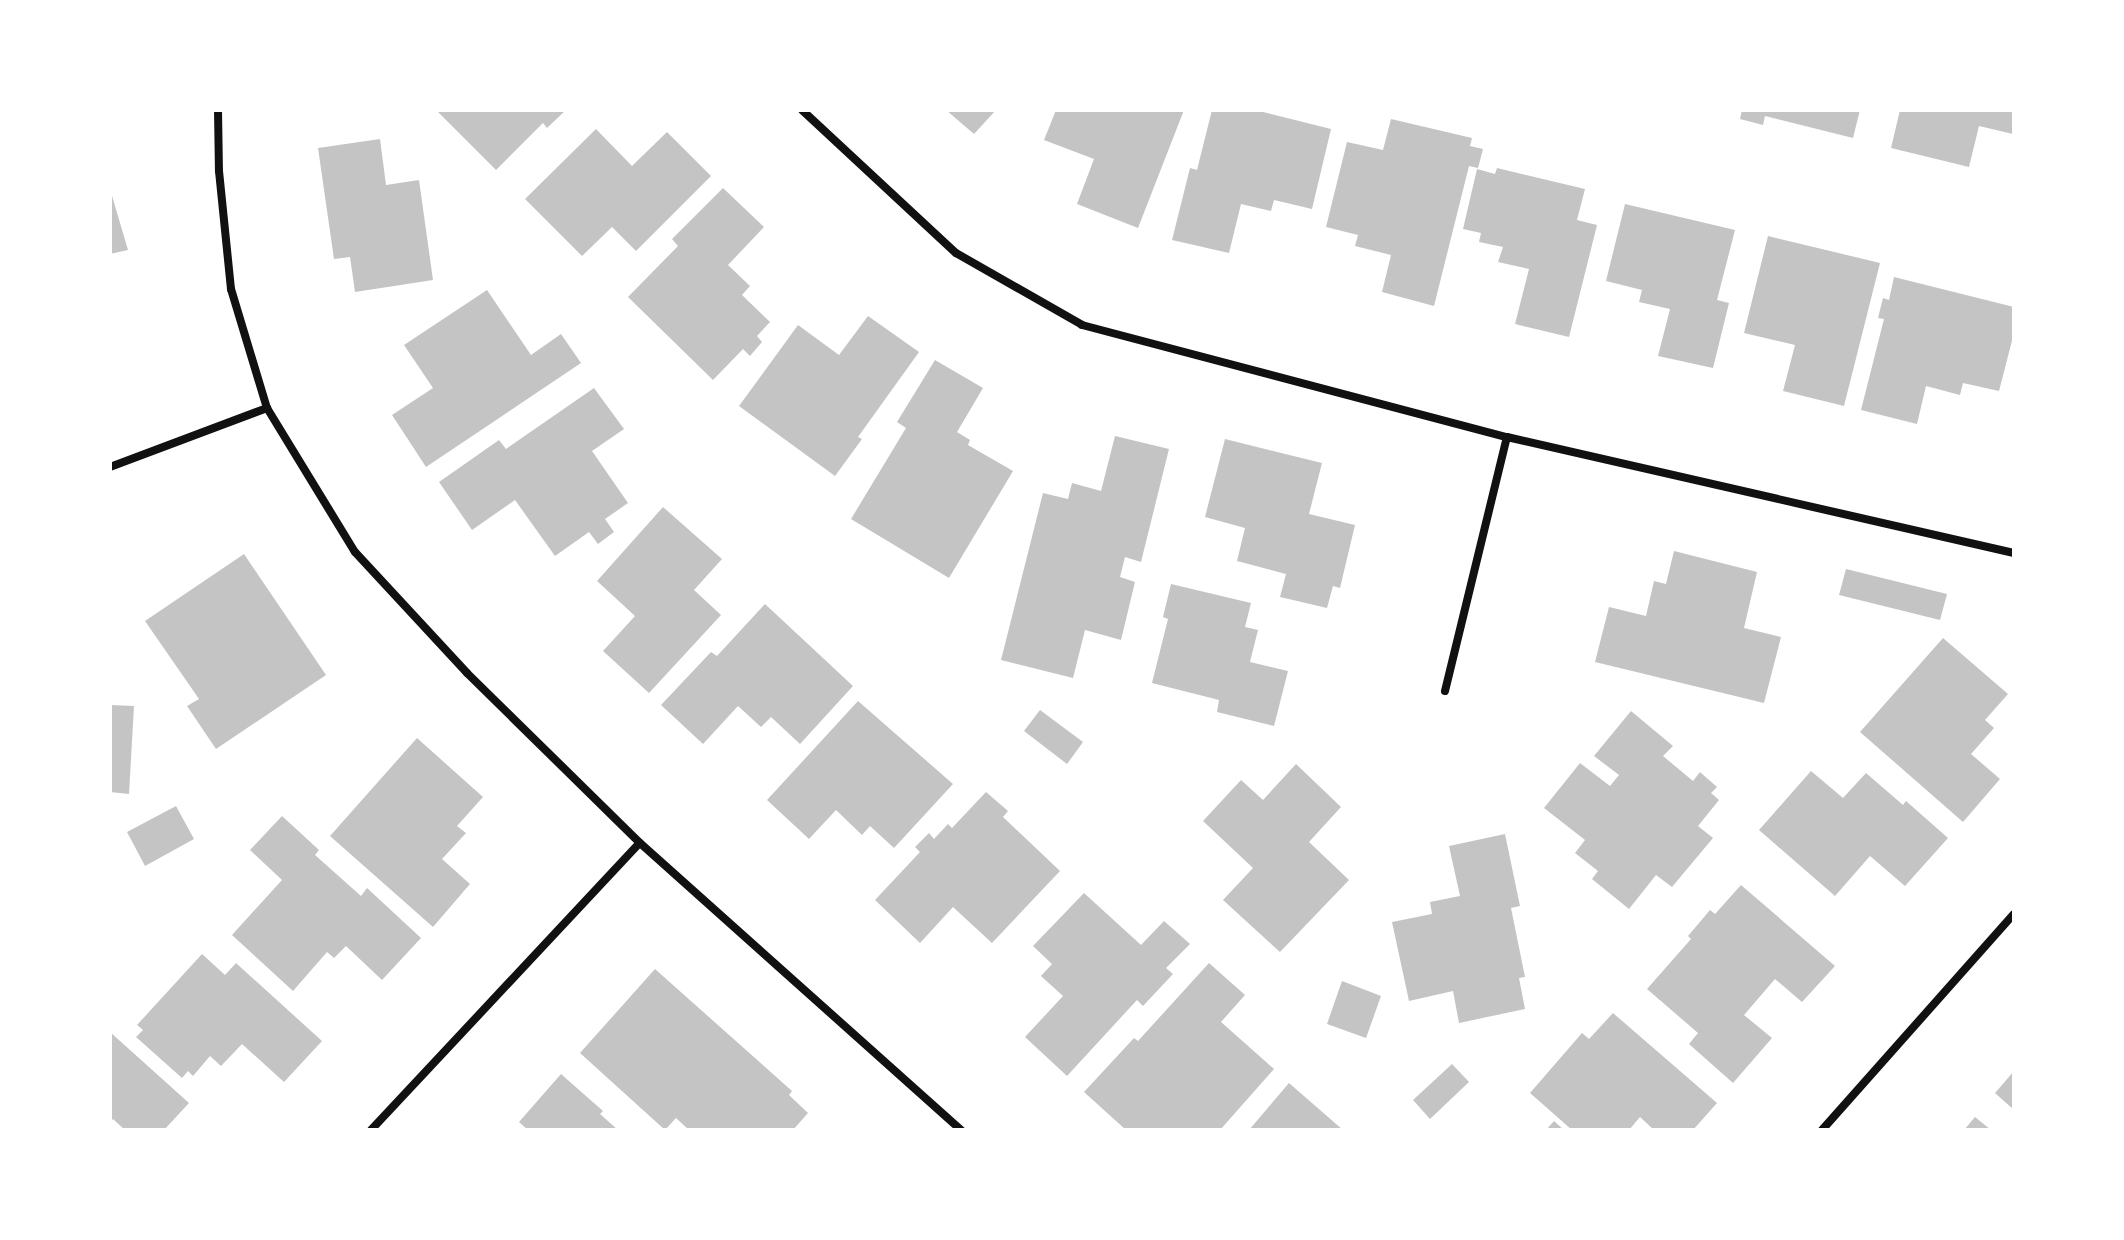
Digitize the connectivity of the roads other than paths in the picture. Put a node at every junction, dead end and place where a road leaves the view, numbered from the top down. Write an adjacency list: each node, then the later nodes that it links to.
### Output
1 (218, 110): 3 (street)
2 (802, 110): 4 (street)
3 (267, 408): 5 (street); 8 (street)
4 (1507, 437): 6 (street); 7 (street)
5 (110, 467)
6 (2014, 553)
7 (1445, 691)
8 (640, 843): 10 (street); 11 (street)
9 (2014, 914): 12 (street)
10 (371, 1130)
11 (961, 1130)
12 (1822, 1130)

